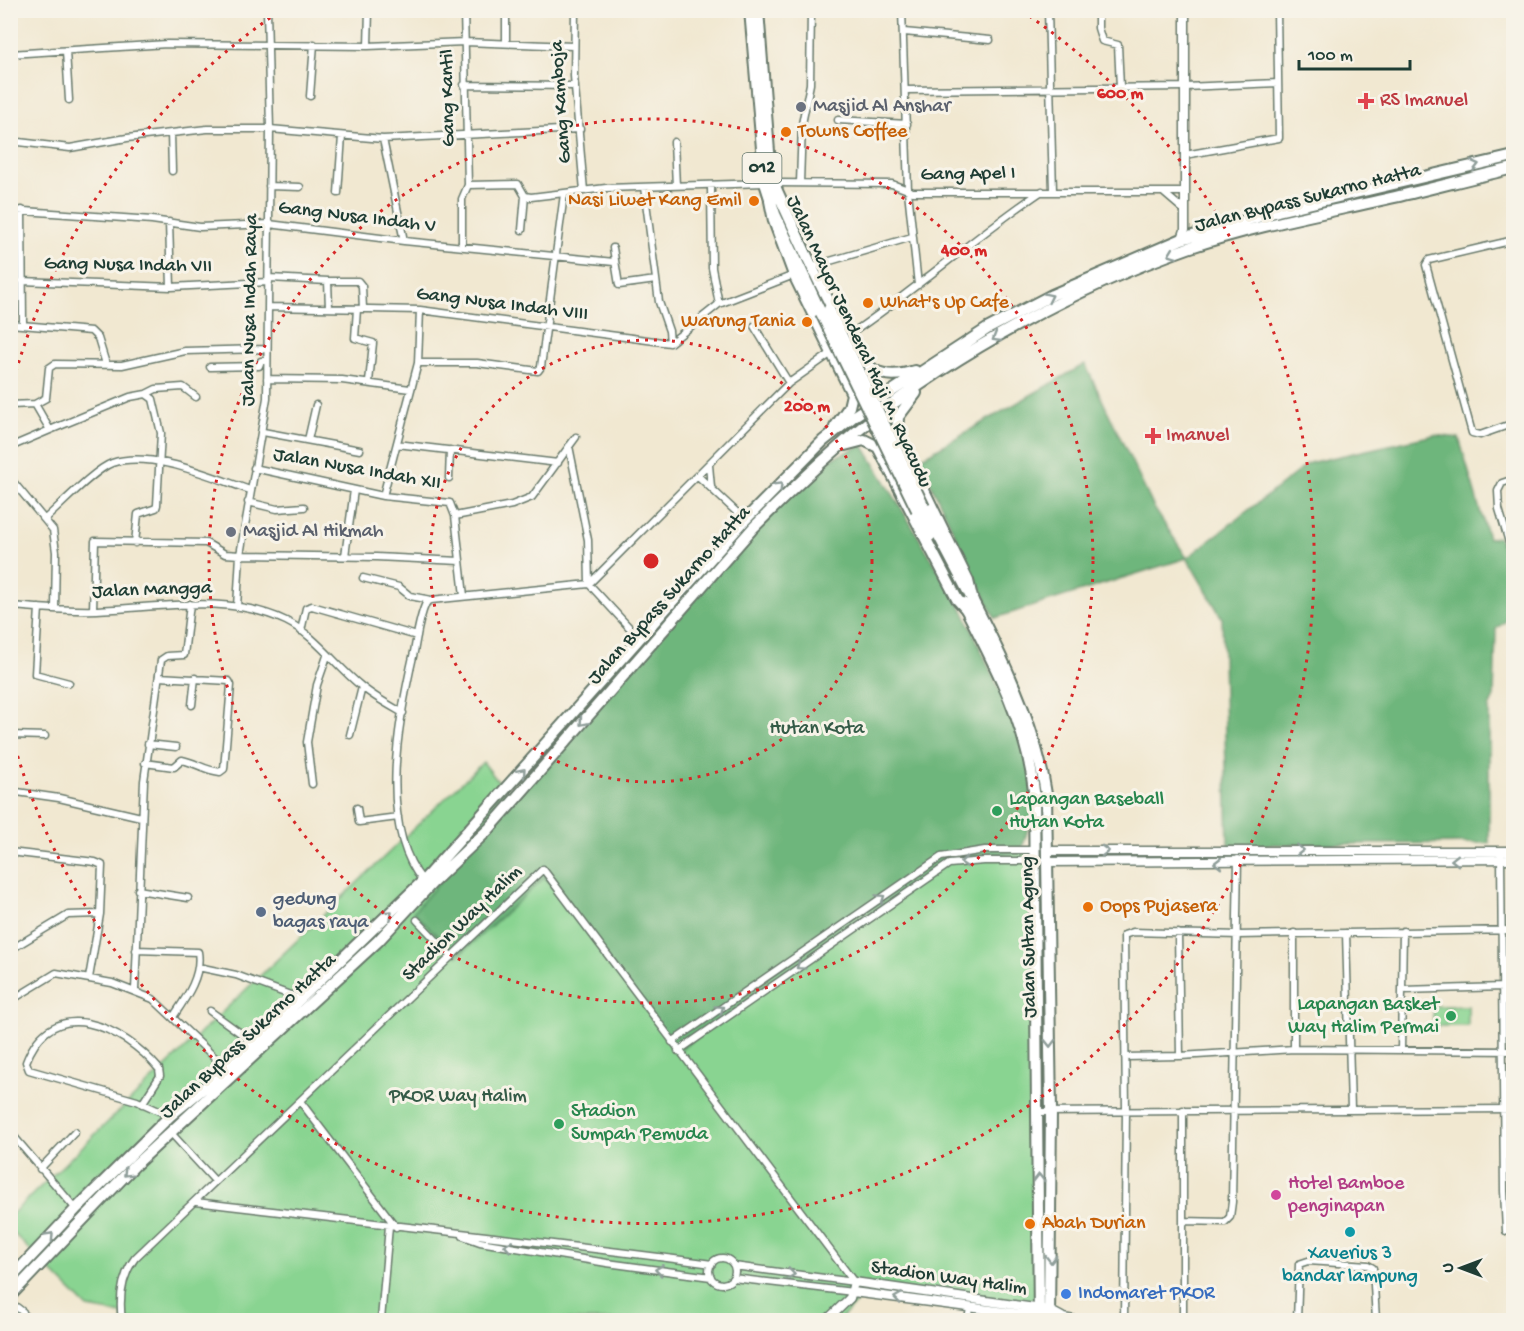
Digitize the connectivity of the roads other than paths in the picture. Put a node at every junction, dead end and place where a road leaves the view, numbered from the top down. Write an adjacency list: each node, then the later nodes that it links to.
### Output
1 (267, 10): 18 (street, Jalan Nusa Indah Raya)
2 (369, 10): 20 (street)
3 (464, 10): 16 (street, Gang Kantil)
4 (506, 10): 17 (street)
5 (575, 10): 21 (street, Gang Kamboja)
6 (750, 10): 56 (main road, Jalan Mayor Jenderal Haji M. Ryacudu / 012)
7 (758, 10): 56 (main road, Jalan Mayor Jenderal Haji M. Ryacudu / 012)
8 (811, 10): 49 (street)
9 (902, 10): 14 (street)
10 (1048, 10): 29 (street)
11 (1098, 10): 27 (street)
12 (1185, 10): 28 (street)
13 (1277, 10): 24 (street)
14 (904, 32): 15 (street); 30 (street)
15 (990, 40)
16 (465, 42): 17 (street); 20 (street); 25 (street, Gang Kantil)
17 (506, 43): 21 (street)
18 (269, 44): 19 (street); 22 (street); 35 (street, Jalan Nusa Indah Raya)
19 (314, 44): 20 (street); 31 (street)
20 (368, 46)
21 (573, 46): 26 (street, Gang Kamboja)
22 (66, 51): 23 (street); 32 (street)
23 (10, 54)
24 (1278, 82): 28 (street); 43 (street)
25 (464, 85): 26 (street); 38 (street, Gang Kantil)
26 (575, 86): 36 (street, Gang Kamboja)
27 (1120, 87): 28 (street); 29 (street)
28 (1185, 87): 43 (street)
29 (1050, 88): 30 (street); 60 (street)
30 (906, 90): 34 (street)
31 (310, 96)
32 (69, 100)
33 (837, 120): 34 (street)
34 (907, 124): 59 (street)
35 (270, 129): 37 (street); 39 (street); 51 (street, Jalan Nusa Indah Raya)
36 (580, 129): 38 (street); 58 (street, Gang Kamboja)
37 (171, 133): 41 (street); 46 (street)
38 (466, 135): 40 (street); 50 (street, Gang Kantil)
39 (342, 136): 40 (street); 62 (street)
40 (383, 140): 75 (street)
41 (10, 141)
42 (674, 142): 52 (street)
43 (1185, 155): 61 (street)
44 (1514, 156): 47 (main road, Jalan Bypass Sukarno Hatta, one-way to 44)
45 (1514, 168): 47 (main road, Jalan Bypass Sukarno Hatta)
46 (172, 171)
47 (1456, 176): 48 (main road, Jalan Bypass Sukarno Hatta)
48 (1429, 182): 73 (main road, Jalan Bypass Sukarno Hatta); 110 (main road, Jalan Bypass Sukarno Hatta, one-way to 110)
49 (800, 183): 56 (street, Gang Apel I); 59 (street, Gang Apel I)
50 (468, 185): 65 (street); 76 (street, Gang Kantil)
51 (269, 186): 54 (street); 70 (street, Jalan Nusa Indah Raya)
52 (676, 186): 53 (street, Gang Apel I); 55 (street, Gang Apel I)
53 (711, 186): 56 (street, Gang Apel I); 88 (street)
54 (300, 187)
55 (644, 187): 58 (street, Gang Apel I); 84 (street)
56 (772, 190): 80 (main road); 81 (main road); 147 (main road, Jalan Mayor Jenderal Haji M. Ryacudu / 012, bridge)
57 (1042, 190): 59 (street, Gang Apel I); 60 (street, Gang Apel I); 86 (street)
58 (584, 191): 64 (street, Gang Apel I)
59 (908, 191): 72 (street)
60 (1053, 191): 63 (street, Gang Apel I)
61 (1185, 192): 63 (street, Gang Apel I); 68 (street)
62 (338, 193)
63 (1163, 193): 68 (street)
64 (564, 194): 65 (street, Gang Apel I); 78 (street)
65 (525, 196): 71 (street)
66 (10, 210): 67 (street, Gang Nusa Indah V)
67 (22, 210): 69 (street, Gang Nusa Indah V); 82 (street)
68 (1185, 211): 73 (street)
69 (169, 222): 70 (street, Gang Nusa Indah V); 87 (street)
70 (269, 224): 75 (street, Gang Nusa Indah V); 83 (street, Jalan Nusa Indah Raya)
71 (522, 230)
72 (912, 237): 80 (street); 86 (street)
73 (1182, 239): 105 (main road, Jalan Bypass Sukarno Hatta, one-way to 73)
74 (1514, 240): 118 (street)
75 (404, 241): 76 (street, Gang Nusa Indah V)
76 (462, 246): 78 (street, Gang Nusa Indah V)
77 (612, 248): 79 (street)
78 (557, 256): 79 (street, Gang Nusa Indah V); 95 (street)
79 (614, 262): 84 (street)
80 (813, 266): 97 (main road)
81 (794, 274): 88 (street); 101 (main road)
82 (22, 280): 87 (street, Gang Nusa Indah VII); 94 (street)
83 (269, 280): 85 (street); 87 (street, Gang Nusa Indah VII); 89 (street, Jalan Nusa Indah Raya)
84 (656, 280): 98 (street)
85 (328, 281): 90 (street); 91 (street)
86 (918, 285): 97 (street)
87 (171, 286)
88 (719, 304): 98 (street)
89 (268, 307): 90 (street, Gang Nusa Indah VIII); 99 (street, Jalan Nusa Indah Raya)
90 (329, 308): 91 (street, Gang Nusa Indah VIII)
91 (360, 309): 92 (street, Gang Nusa Indah VIII); 108 (street)
92 (420, 310): 95 (street, Gang Nusa Indah VIII); 103 (street)
93 (10, 324): 94 (street)
94 (23, 324): 104 (street)
95 (546, 326): 98 (street, Gang Nusa Indah VIII); 103 (street)
96 (754, 326): 109 (street)
97 (849, 335): 100 (main road)
98 (670, 343)
99 (267, 349): 102 (street, Jalan Nusa Indah Raya); 104 (street)
100 (857, 350): 105 (main road); 111 (main road)
101 (833, 352): 109 (street); 111 (main road)
102 (267, 361): 106 (street); 107 (street, Jalan Nusa Indah Raya)
103 (418, 363): 112 (street)
104 (106, 364): 115 (street)
105 (926, 367): 124 (main road, Jalan Bypass Sukarno Hatta)
106 (210, 368)
107 (267, 379): 108 (street); 120 (street, Jalan Nusa Indah Raya)
108 (369, 382): 112 (street)
109 (789, 383): 135 (street)
110 (924, 383): 121 (main road); 130 (main road, Jalan Bypass Sukarno Hatta)
111 (849, 387): 124 (main road)
112 (410, 389): 126 (street)
113 (146, 394): 114 (street); 119 (street); 133 (street)
114 (196, 397)
115 (35, 404): 116 (street); 119 (street)
116 (10, 405)
117 (316, 405): 123 (street)
118 (1511, 424): 125 (street)
119 (50, 430): 128 (street)
120 (263, 432): 123 (street); 136 (street, Jalan Nusa Indah Raya)
121 (897, 435): 129 (main road); 165 (main road)
122 (576, 437): 127 (street)
123 (308, 440): 131 (street)
124 (824, 441): 150 (main road, Jalan Bypass Sukarno Hatta, one-way to 124)
125 (1514, 442)
126 (397, 444): 132 (street); 144 (street)
127 (569, 446): 134 (street); 157 (street)
128 (10, 447)
129 (878, 447): 130 (main road); 165 (main road)
130 (837, 449): 168 (main road, Jalan Bypass Sukarno Hatta)
131 (360, 450)
132 (450, 450): 134 (street); 139 (street)
133 (160, 462): 142 (street); 149 (street); 151 (street)
134 (558, 463): 148 (street)
135 (708, 465): 137 (street); 141 (street)
136 (254, 468): 142 (street, Jalan Nusa Indah Raya); 143 (street, Jalan Nusa Indah XII)
137 (698, 476): 141 (street); 157 (street)
138 (10, 477): 149 (street)
139 (449, 478)
140 (1514, 479): 154 (street)
141 (711, 488): 150 (street)
142 (250, 490): 145 (street, Jalan Nusa Indah Raya)
143 (354, 490): 144 (street, Jalan Nusa Indah XII); 153 (street)
144 (383, 496): 148 (street, Jalan Nusa Indah XII)
145 (248, 502): 146 (street); 152 (street, Jalan Nusa Indah Raya)
146 (304, 507)
147 (921, 508): 165 (main road, Jalan Sultan Agung)
148 (455, 516): 155 (street)
149 (45, 519): 164 (street)
150 (745, 520): 167 (main road, Jalan Bypass Sukarno Hatta)
151 (135, 543): 152 (street); 166 (street)
152 (240, 555): 153 (street); 162 (street, Jalan Nusa Indah Raya)
153 (345, 556): 155 (street)
154 (1514, 559)
155 (460, 561): 158 (street)
156 (363, 578): 159 (street)
157 (589, 584): 158 (street); 171 (street)
158 (464, 596): 159 (street)
159 (431, 600): 170 (street)
160 (190, 604): 162 (street, Jalan Mangga); 166 (street, Jalan Mangga); 173 (street)
161 (10, 606): 163 (street, Jalan Mangga)
162 (237, 607): 169 (street, Jalan Mangga)
163 (39, 608): 164 (street, Jalan Mangga); 175 (street)
164 (55, 608): 166 (street, Jalan Mangga)
165 (970, 608): 194 (main road, Jalan Sultan Agung)
166 (93, 610)
167 (664, 610): 168 (main road); 171 (main road, Jalan Bypass Sukarno Hatta)
168 (673, 619): 246 (main road, Jalan Bypass Sukarno Hatta, one-way to 246)
169 (301, 631): 170 (street); 172 (street, Jalan Mangga)
170 (417, 636): 178 (street)
171 (639, 638): 197 (main road, Jalan Bypass Sukarno Hatta, one-way to 171)
172 (327, 656): 176 (street, Jalan Mangga); 185 (street)
173 (159, 677): 174 (street); 182 (street)
174 (195, 678): 177 (street); 184 (street)
175 (69, 683)
176 (362, 687): 178 (street, Jalan Mangga); 180 (street)
177 (192, 705)
178 (403, 713): 189 (street)
179 (10, 735): 181 (street)
180 (351, 735)
181 (45, 736)
182 (148, 744): 183 (street); 184 (street)
183 (176, 747)
184 (145, 763): 188 (street)
185 (312, 784)
186 (10, 791): 188 (street)
187 (357, 808): 189 (street)
188 (141, 817): 198 (street)
189 (398, 817): 197 (street)
190 (1238, 850): 193 (street, one-way to 193); 194 (street, one-way to 190); 196 (street)
191 (1514, 851): 193 (street)
192 (10, 852): 200 (street)
193 (1501, 855): 195 (street); 196 (street, one-way to 196); 202 (street)
194 (1041, 856): 196 (street, one-way to 194); 221 (street, one-way to 194); 225 (street, one-way to 225); 241 (main road, Jalan Sultan Agung); 242 (main road, Jalan Sultan Agung, one-way to 242)
195 (1514, 860)
196 (1238, 863): 208 (street)
197 (423, 881): 217 (main road, Jalan Bypass Sukarno Hatta, one-way to 197)
198 (138, 890): 199 (street); 210 (street)
199 (188, 898)
200 (100, 914): 209 (street); 213 (street)
201 (417, 920): 211 (street)
202 (1503, 930): 203 (street); 204 (street); 214 (street)
203 (1514, 930)
204 (1403, 931): 207 (street); 216 (street)
205 (1178, 933): 208 (street); 230 (street); 231 (street)
206 (1294, 933): 207 (street); 208 (street); 223 (street)
207 (1346, 933): 228 (street)
208 (1238, 935): 227 (street)
209 (10, 950)
210 (136, 950): 212 (street); 215 (street)
211 (452, 957): 221 (street, Stadion Way Halim); 233 (street, Stadion Way Halim)
212 (198, 967): 217 (street); 220 (street)
213 (89, 978): 215 (street); 218 (street)
214 (1503, 987): 216 (street); 229 (street)
215 (135, 990): 220 (street)
216 (1403, 990): 224 (street)
217 (301, 999): 222 (main road, Jalan Bypass Sukarno Hatta)
218 (10, 1000)
219 (210, 1011): 222 (street)
220 (174, 1017): 232 (street)
221 (672, 1042): 225 (street, Stadion Way Halim)
222 (254, 1043): 232 (main road, Jalan Bypass Sukarno Hatta)
223 (1294, 1049): 227 (street); 228 (street)
224 (1401, 1050): 228 (street); 229 (street)
225 (678, 1051): 267 (street, Stadion Way Halim)
226 (1514, 1051): 229 (street)
227 (1236, 1052): 230 (street); 240 (street)
228 (1348, 1052): 235 (street)
229 (1505, 1052): 236 (street)
230 (1180, 1056): 231 (street)
231 (1125, 1057): 238 (street)
232 (227, 1069): 243 (main road, Jalan Bypass Sukarno Hatta)
233 (300, 1101): 249 (street, Stadion Way Halim); 255 (street)
234 (142, 1104): 234 (street); 243 (street)
235 (1351, 1109): 236 (street); 240 (street)
236 (1503, 1109): 237 (street); 247 (street)
237 (1514, 1109)
238 (1126, 1110): 239 (street); 242 (street); 278 (street)
239 (1183, 1110): 240 (street); 254 (street)
240 (1234, 1110): 254 (street)
241 (1038, 1112): 242 (street); 271 (main road, Jalan Sultan Agung, one-way to 241)
242 (1051, 1112): 271 (main road, Jalan Sultan Agung, one-way to 271)
243 (170, 1116): 253 (main road, Jalan Bypass Sukarno Hatta)
244 (10, 1132): 248 (street)
245 (75, 1132): 248 (street)
246 (171, 1133): 249 (street); 268 (main road, Jalan Bypass Sukarno Hatta, one-way to 268)
247 (1510, 1166): 250 (street)
248 (40, 1169): 253 (street)
249 (215, 1181): 252 (street, Stadion Way Halim)
250 (1504, 1191): 251 (street); 256 (street)
251 (1514, 1191)
252 (196, 1202): 255 (street); 273 (street, Stadion Way Halim)
253 (76, 1209): 266 (main road, Jalan Bypass Sukarno Hatta, one-way to 253)
254 (1183, 1221): 279 (street)
255 (393, 1226): 257 (street); 274 (street)
256 (1514, 1234)
257 (460, 1235): 258 (street); 260 (street, one-way to 257)
258 (543, 1242): 259 (street); 260 (street)
259 (582, 1247): 261 (street); 262 (street)
260 (541, 1252): 261 (street)
261 (581, 1259): 264 (street, one-way to 261)
262 (712, 1264): 263 (street); 264 (street)
263 (734, 1266): 265 (street); 267 (street, Stadion Way Halim, one-way to 267)
264 (711, 1277): 265 (street)
265 (733, 1278): 267 (street, Stadion Way Halim)
266 (10, 1279)
267 (853, 1287): 270 (street, Stadion Way Halim, one-way to 267); 271 (street, Stadion Way Halim); 275 (street, Stadion Way Halim)
268 (10, 1296)
269 (10, 1302): 272 (street)
270 (970, 1308): 271 (street, Stadion Way Halim); 276 (street)
271 (1044, 1316): 277 (street)
272 (25, 1320)
273 (124, 1320)
274 (381, 1320)
275 (827, 1320)
276 (968, 1320)
277 (1074, 1320)
278 (1124, 1320)
279 (1183, 1320)
280 (1297, 1320): 281 (street)
281 (1376, 1320)

